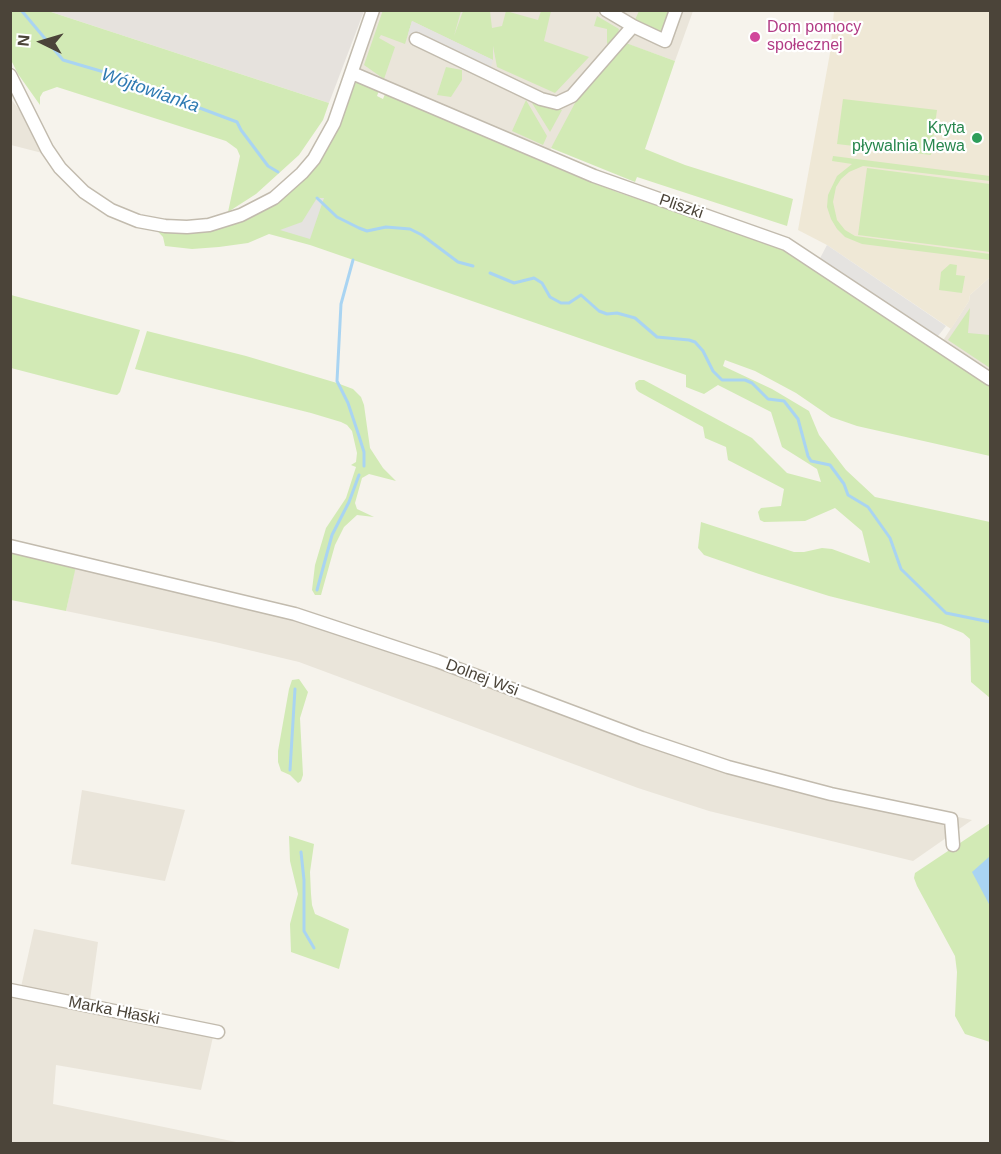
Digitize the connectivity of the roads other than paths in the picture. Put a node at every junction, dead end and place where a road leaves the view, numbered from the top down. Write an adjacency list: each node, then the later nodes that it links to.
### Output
1 (373, 10): 6 (street)
2 (606, 10): 4 (street)
3 (676, 10): 4 (street)
4 (633, 26): 5 (street)
5 (416, 39)
6 (352, 73): 7 (street); 8 (street, Pliszki)
7 (10, 75)
8 (990, 379)
9 (10, 546): 10 (street, Dolnej Wsi)
10 (953, 844)
11 (10, 990): 12 (street, Marka Hłaski)
12 (218, 1032)

